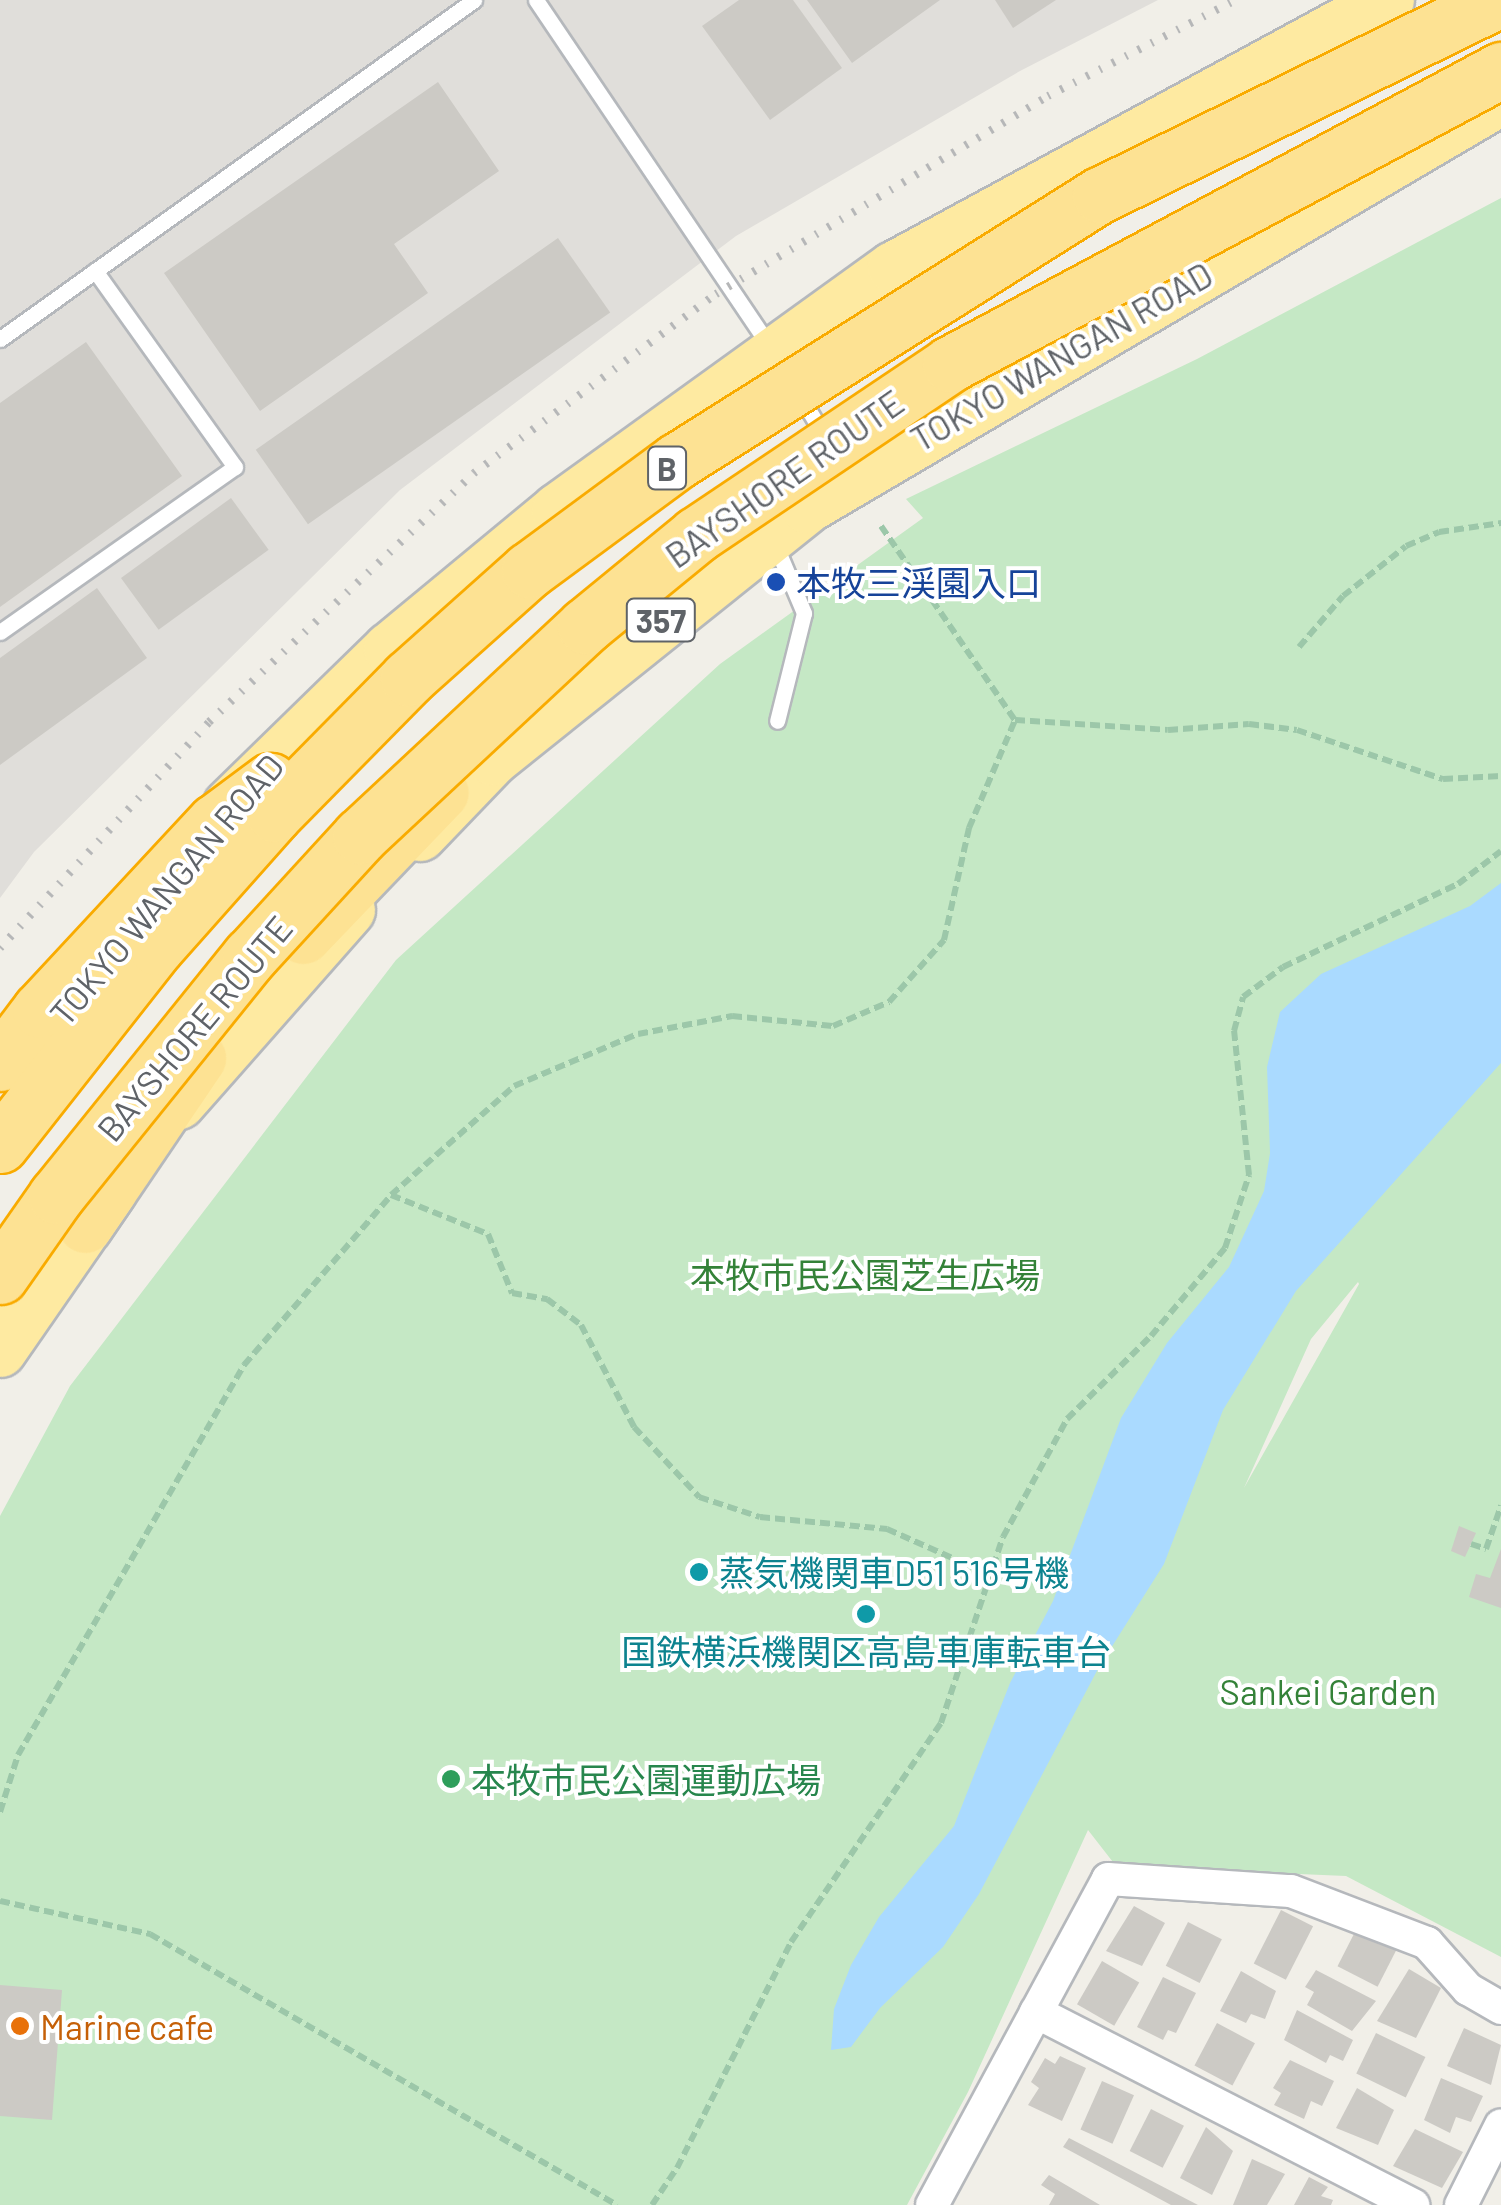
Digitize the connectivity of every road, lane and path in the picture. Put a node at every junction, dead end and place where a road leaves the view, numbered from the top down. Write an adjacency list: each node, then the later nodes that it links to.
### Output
1 (474, 0): 8 (lane)
2 (536, 0): 10 (lane)
3 (1388, 0): 10 (highway, TOKYO WANGAN ROAD)
4 (1498, 0): 17 (highway, BAYSHORE ROUTE / B, bridge)
5 (1501, 70): 7 (highway, BAYSHORE ROUTE / B, bridge)
6 (1501, 99): 11 (highway, TOKYO WANGAN ROAD / 357)
7 (1254, 196): 26 (highway, B, bridge); 27 (highway, BAYSHORE ROUTE / B, bridge)
8 (95, 272): 9 (lane); 15 (lane)
9 (0, 339)
10 (775, 355): 11 (lane); 23 (highway, TOKYO WANGAN ROAD)
11 (846, 466): 14 (highway, TOKYO WANGAN ROAD / 357)
12 (1501, 523): 16 (path)
13 (881, 526): 18 (path)
14 (771, 536): 19 (lane); 26 (highway, TOKYO WANGAN ROAD / 357)
15 (0, 632)
16 (1299, 647)
17 (408, 678): 22 (highway, bridge); 24 (highway, BAYSHORE ROUTE / B, bridge)
18 (1015, 720): 20 (path); 25 (path)
19 (778, 722)
20 (1501, 776)
21 (1501, 851): 31 (path)
22 (0, 1062)
23 (0, 1092)
24 (0, 1146)
25 (391, 1195): 31 (path); 32 (path)
26 (85, 1225): 28 (highway, TOKYO WANGAN ROAD / 357)
27 (0, 1276)
28 (0, 1350)
29 (1501, 1506): 30 (path)
30 (1471, 1544)
31 (991, 1574): 38 (path)
32 (0, 1812)
33 (0, 1901): 37 (path)
34 (1501, 2008): 35 (street)
35 (1036, 2012): 39 (street); 40 (street)
36 (1501, 2125): 41 (street)
37 (617, 2205)
38 (652, 2205)
39 (932, 2205)
40 (1413, 2205)
41 (1461, 2205)

